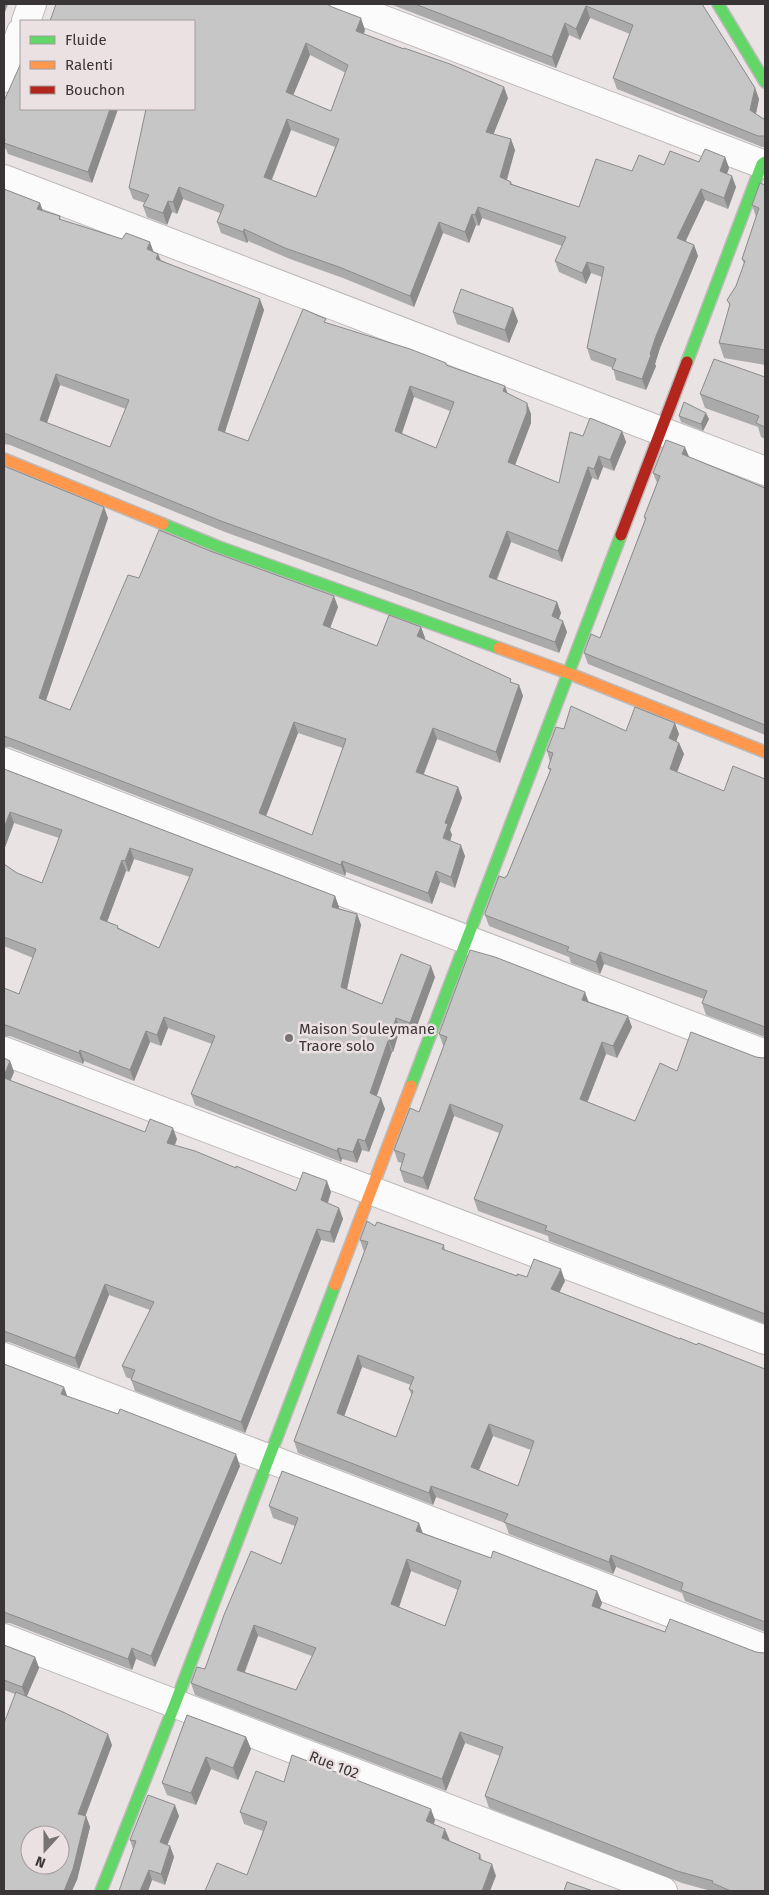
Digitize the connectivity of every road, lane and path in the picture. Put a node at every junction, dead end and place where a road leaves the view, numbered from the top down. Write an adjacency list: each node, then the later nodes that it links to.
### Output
1 (32, 4): 4 (street)
2 (342, 4): 8 (street)
3 (718, 4): 7 (street)
4 (26, 20)
5 (20, 35): 6 (street)
6 (4, 78)
7 (765, 82)
8 (764, 163): 10 (street)
9 (4, 179): 10 (street)
10 (660, 431): 12 (street); 13 (street)
11 (4, 459): 13 (street)
12 (765, 471)
13 (568, 673): 14 (street); 16 (street)
14 (765, 752)
15 (4, 762): 16 (street)
16 (466, 940): 18 (street); 19 (street)
17 (4, 1051): 19 (street)
18 (765, 1054)
19 (371, 1190): 20 (street); 22 (street)
20 (765, 1340)
21 (4, 1357): 22 (street)
22 (269, 1459): 24 (street); 25 (street)
23 (4, 1638): 25 (street, Rue 102)
24 (765, 1649)
25 (175, 1704): 26 (street); 27 (street, Rue 102)
26 (102, 1891)
27 (663, 1891)

